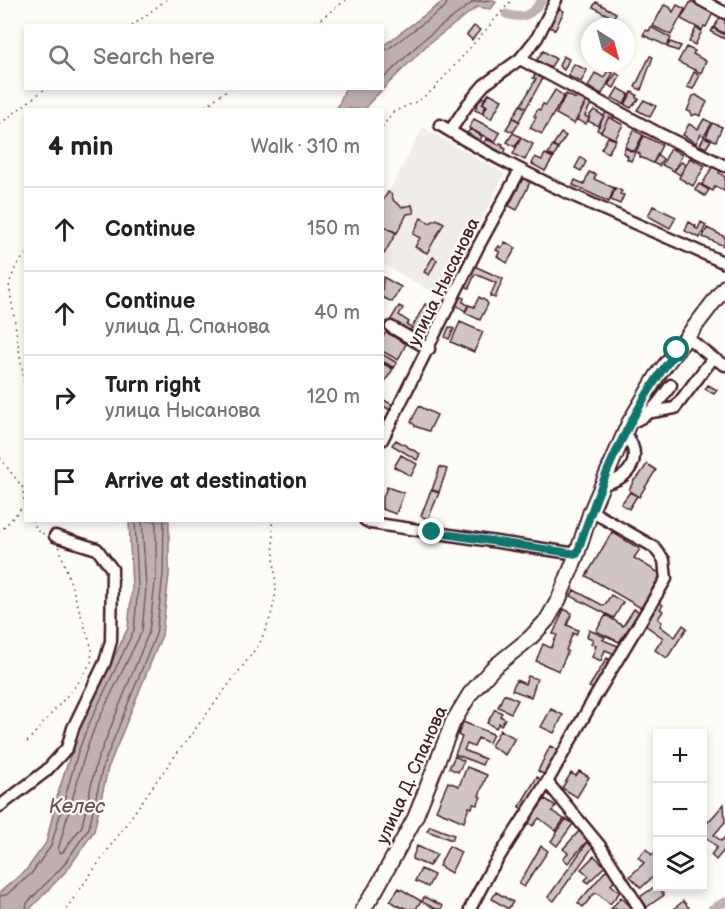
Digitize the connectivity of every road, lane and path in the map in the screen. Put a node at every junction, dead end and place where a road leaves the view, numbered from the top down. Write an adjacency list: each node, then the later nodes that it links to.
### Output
1 (166, 0): 7 (path)
2 (346, 0): 8 (path)
3 (512, 0): 14 (path)
4 (556, 0): 9 (street)
5 (701, 0): 6 (street)
6 (725, 13)
7 (135, 24)
8 (314, 24)
9 (520, 59): 16 (street); 17 (street)
10 (43, 90): 13 (path)
11 (226, 90): 12 (path)
12 (204, 108)
13 (0, 124)
14 (384, 124)
15 (440, 125): 16 (street)
16 (450, 131): 18 (street)
17 (725, 166)
18 (520, 170): 20 (street); 24 (street, улица Нысанова)
19 (24, 256): 28 (path)
20 (725, 263)
21 (725, 287): 23 (main road, улица Д. Спанова)
22 (391, 327): 24 (street)
23 (688, 338): 25 (street); 27 (main road, улица Д. Спанова)
24 (429, 349): 33 (street, улица Нысанова)
25 (713, 358): 26 (street); 30 (street)
26 (725, 365)
27 (657, 376): 29 (street); 32 (main road, улица Д. Спанова)
28 (24, 382)
29 (671, 385): 30 (street); 31 (street)
30 (688, 390): 31 (street)
31 (652, 412): 32 (street)
32 (627, 428): 35 (main road, улица Д. Спанова); 35 (street)
33 (384, 437)
34 (0, 458): 36 (path)
35 (602, 484): 38 (main road, улица Д. Спанова)
36 (24, 500)
37 (24, 507): 42 (path)
38 (591, 511): 44 (main road, улица Д. Спанова); 46 (street)
39 (33, 522): 43 (path)
40 (272, 522): 48 (path)
41 (368, 522): 44 (street)
42 (0, 531)
43 (56, 536): 45 (path); 47 (street)
44 (577, 554): 49 (main road, улица Д. Спанова)
45 (27, 742)
46 (547, 782): 50 (street); 51 (street)
47 (0, 806)
48 (66, 909)
49 (363, 909)
50 (470, 909)
51 (640, 909)

